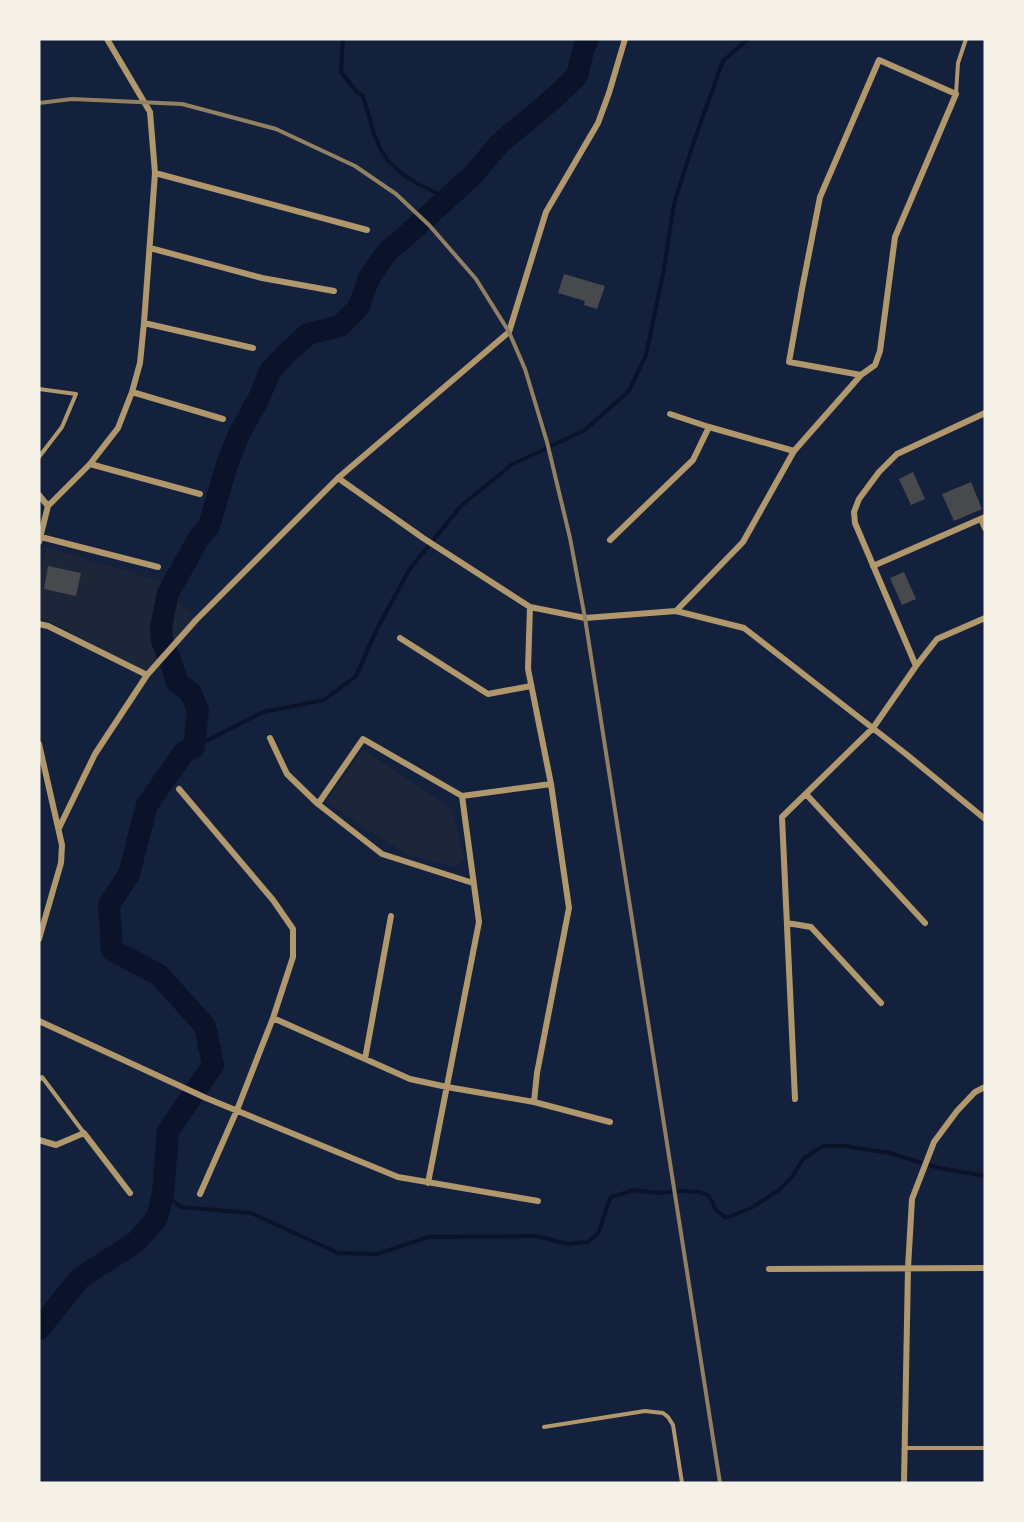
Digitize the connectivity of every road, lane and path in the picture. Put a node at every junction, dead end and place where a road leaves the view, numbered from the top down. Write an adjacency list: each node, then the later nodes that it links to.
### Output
1 (107, 39): 5 (street)
2 (625, 39): 21 (street)
3 (966, 39): 4 (lane)
4 (956, 94): 11 (street); 11 (street)
5 (155, 173): 6 (street); 7 (street)
6 (367, 230)
7 (150, 248): 8 (street); 9 (street)
8 (334, 291)
9 (144, 323): 10 (street); 13 (street)
10 (253, 348)
11 (861, 375): 18 (street)
12 (39, 389): 19 (lane)
13 (132, 392): 16 (street); 20 (street)
14 (985, 413): 29 (street)
15 (670, 414): 17 (street)
16 (223, 419)
17 (709, 427): 18 (street); 28 (street)
18 (794, 451): 32 (street)
19 (39, 457)
20 (90, 464): 22 (street); 24 (street)
21 (338, 478): 31 (street); 37 (street)
22 (200, 494)
23 (39, 495): 24 (street)
24 (48, 506): 27 (street)
25 (983, 518): 26 (street); 29 (street)
26 (985, 528)
27 (40, 539): 30 (street)
28 (610, 540)
29 (873, 566): 36 (street)
30 (158, 567)
31 (530, 607): 32 (street); 38 (street)
32 (676, 611): 39 (street)
33 (985, 618): 36 (street)
34 (39, 624): 37 (street)
35 (400, 638): 38 (street)
36 (916, 666): 39 (street)
37 (147, 675): 48 (street)
38 (531, 686): 42 (street)
39 (873, 728): 44 (street); 47 (street)
40 (270, 738): 46 (street)
41 (39, 744): 48 (street)
42 (551, 784): 45 (street); 62 (street)
43 (180, 789): 55 (street)
44 (806, 794): 51 (street); 52 (street)
45 (462, 796): 46 (street); 49 (street)
46 (318, 804): 49 (street)
47 (985, 819)
48 (59, 828): 53 (street)
49 (473, 883): 59 (street)
50 (391, 916): 57 (street)
51 (787, 923): 54 (street); 61 (street)
52 (925, 923)
53 (39, 939)
54 (881, 1003)
55 (273, 1018): 57 (street); 63 (street)
56 (39, 1022): 63 (street)
57 (365, 1059): 59 (street)
58 (39, 1080): 65 (lane)
59 (447, 1087): 62 (street); 67 (street)
60 (985, 1087): 71 (street)
61 (795, 1099)
62 (534, 1102): 64 (street)
63 (237, 1110): 67 (street); 69 (street)
64 (610, 1122)
65 (84, 1132): 66 (street); 68 (street)
66 (39, 1140)
67 (428, 1183): 70 (street)
68 (130, 1193)
69 (200, 1194)
70 (538, 1201)
71 (908, 1268): 72 (street); 73 (street); 75 (street)
72 (985, 1268)
73 (769, 1269)
74 (544, 1427): 77 (lane)
75 (904, 1448): 76 (lane); 78 (street)
76 (985, 1448)
77 (682, 1483)
78 (903, 1483)

